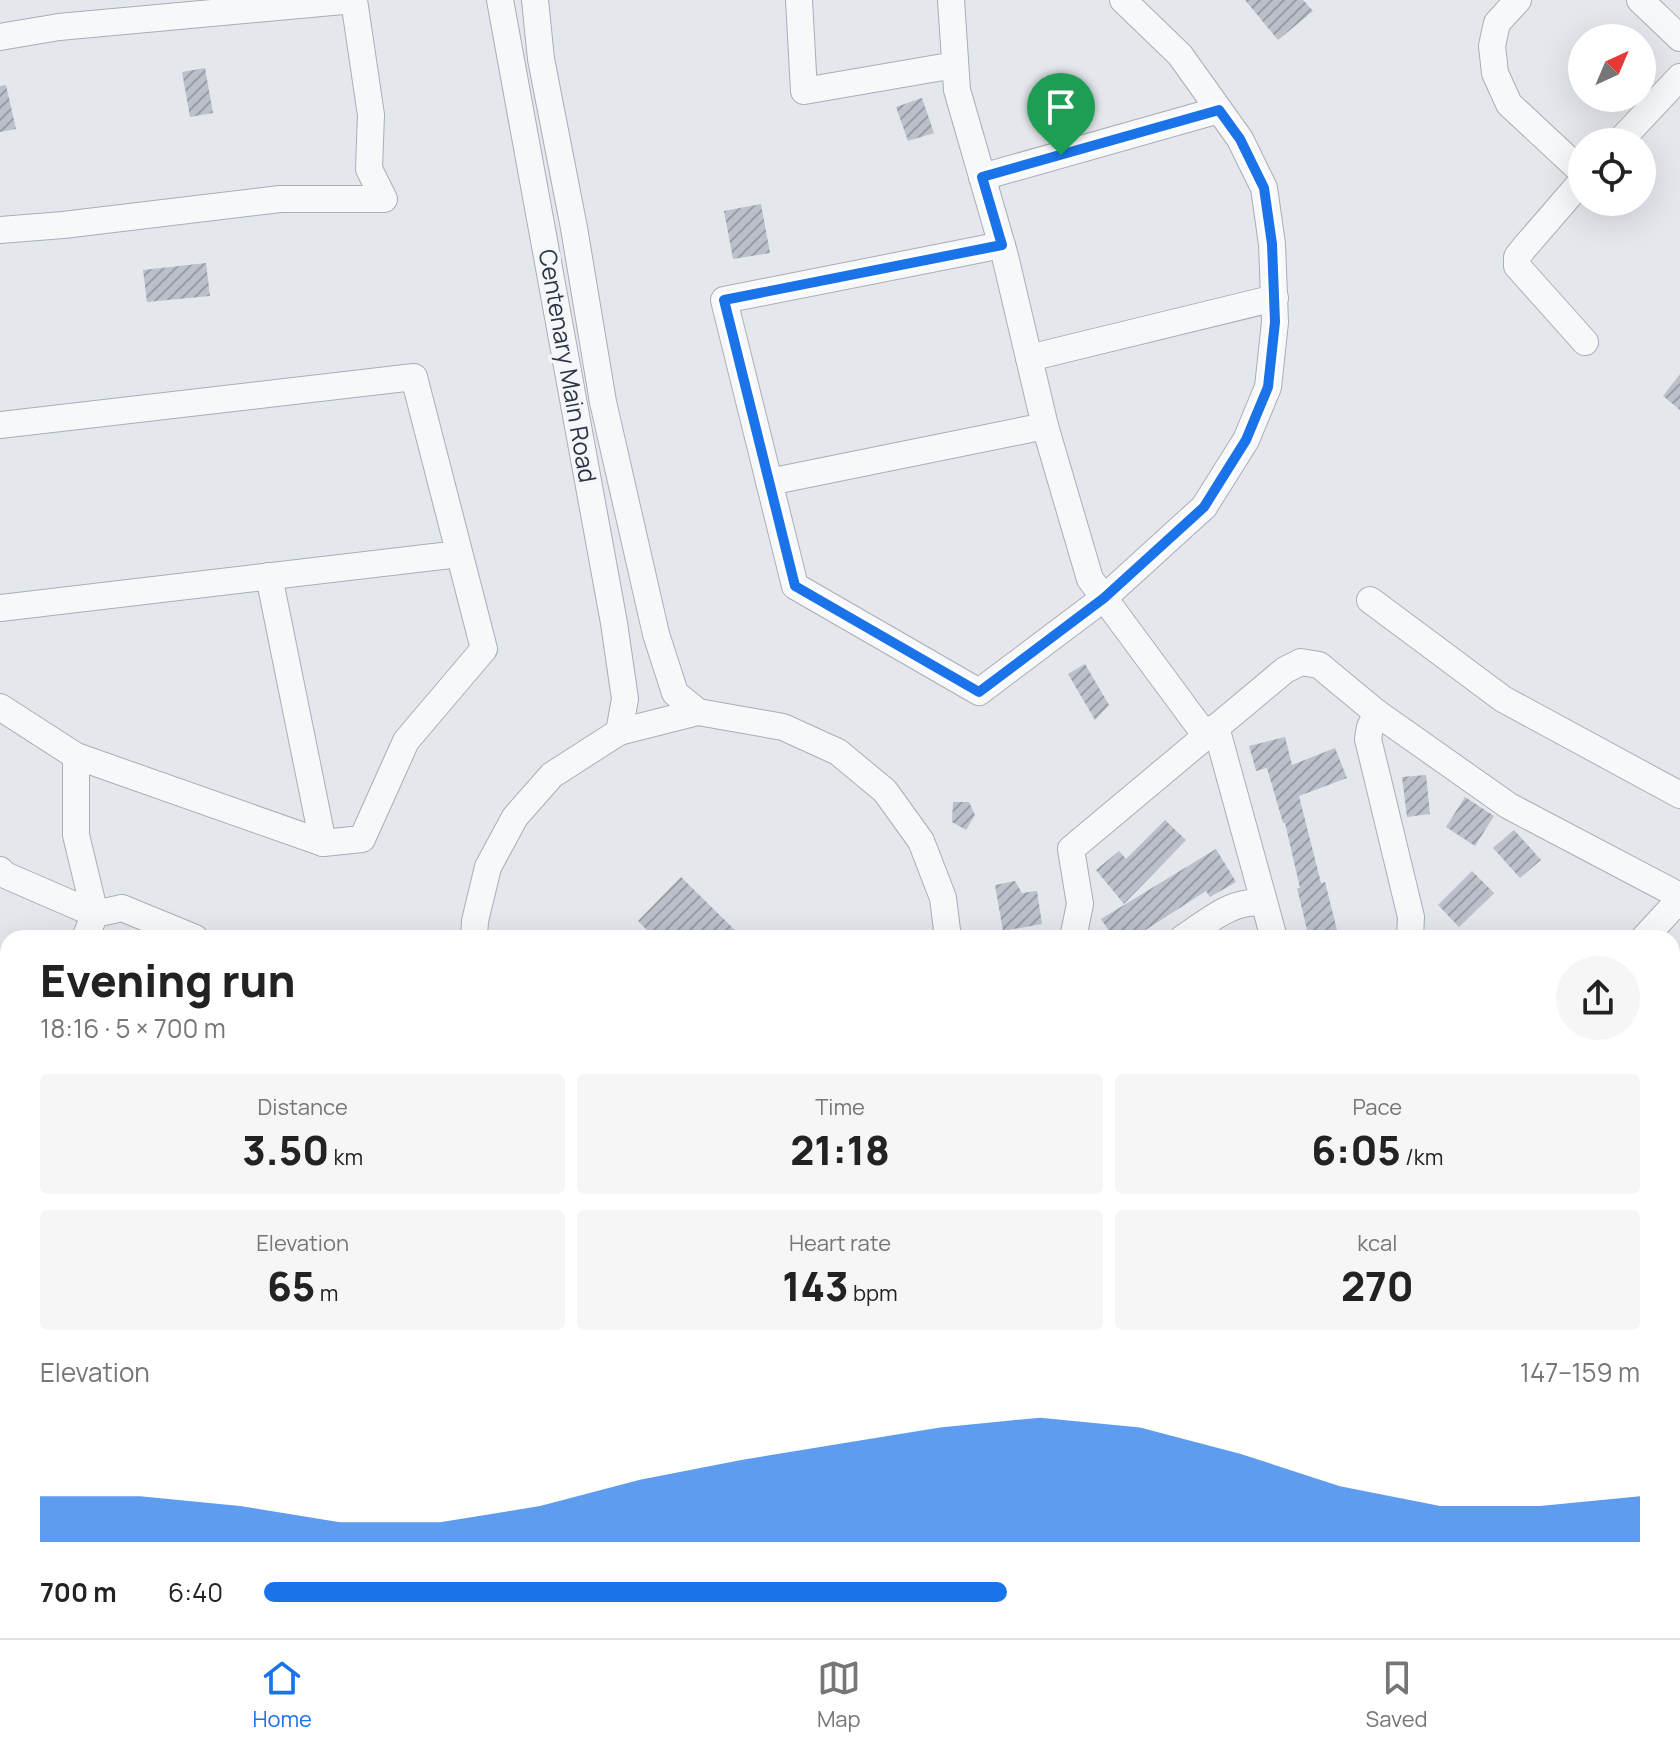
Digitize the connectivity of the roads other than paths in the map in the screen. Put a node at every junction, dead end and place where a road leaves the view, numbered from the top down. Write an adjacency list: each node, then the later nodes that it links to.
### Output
1 (354, 0): 9 (street); 18 (street)
2 (500, 0): 34 (street, Centenary Main Road)
3 (535, 0): 32 (street, Centenary Main Road)
4 (799, 0): 11 (street)
5 (951, 0): 11 (street)
6 (1123, 0): 13 (street)
7 (1518, 0): 15 (street)
8 (1640, 0): 10 (street)
9 (0, 37)
10 (1680, 38)
11 (955, 65): 16 (street)
12 (1680, 77): 14 (street)
13 (1219, 110): 16 (street); 20 (street)
14 (1632, 128)
15 (1568, 159)
16 (982, 177): 19 (street)
17 (1568, 197): 21 (street)
18 (0, 230)
19 (1002, 245): 22 (street); 25 (street)
20 (1275, 298): 22 (street); 28 (street)
21 (1585, 342)
22 (1029, 358): 24 (street)
23 (0, 425): 26 (street)
24 (1045, 426): 25 (street); 28 (street)
25 (769, 482): 28 (street)
26 (459, 554): 27 (street); 38 (street)
27 (269, 576): 30 (street); 38 (street)
28 (1104, 598): 35 (street)
29 (1370, 600): 37 (street)
30 (0, 608)
31 (0, 707): 36 (street)
32 (698, 712): 34 (street); 45 (street)
33 (1377, 713): 35 (street); 40 (street); 49 (street)
34 (619, 732): 44 (street)
35 (1211, 732): 41 (street); 46 (street)
36 (76, 756): 38 (street); 42 (street)
37 (1680, 795)
38 (323, 843)
39 (2, 876): 42 (street)
40 (1680, 898): 50 (street)
41 (1264, 903): 47 (street); 48 (street)
42 (90, 926): 43 (street)
43 (176, 930)
44 (474, 930)
45 (947, 930)
46 (1075, 930)
47 (1195, 930)
48 (1272, 930)
49 (1410, 930)
50 (1651, 930)

